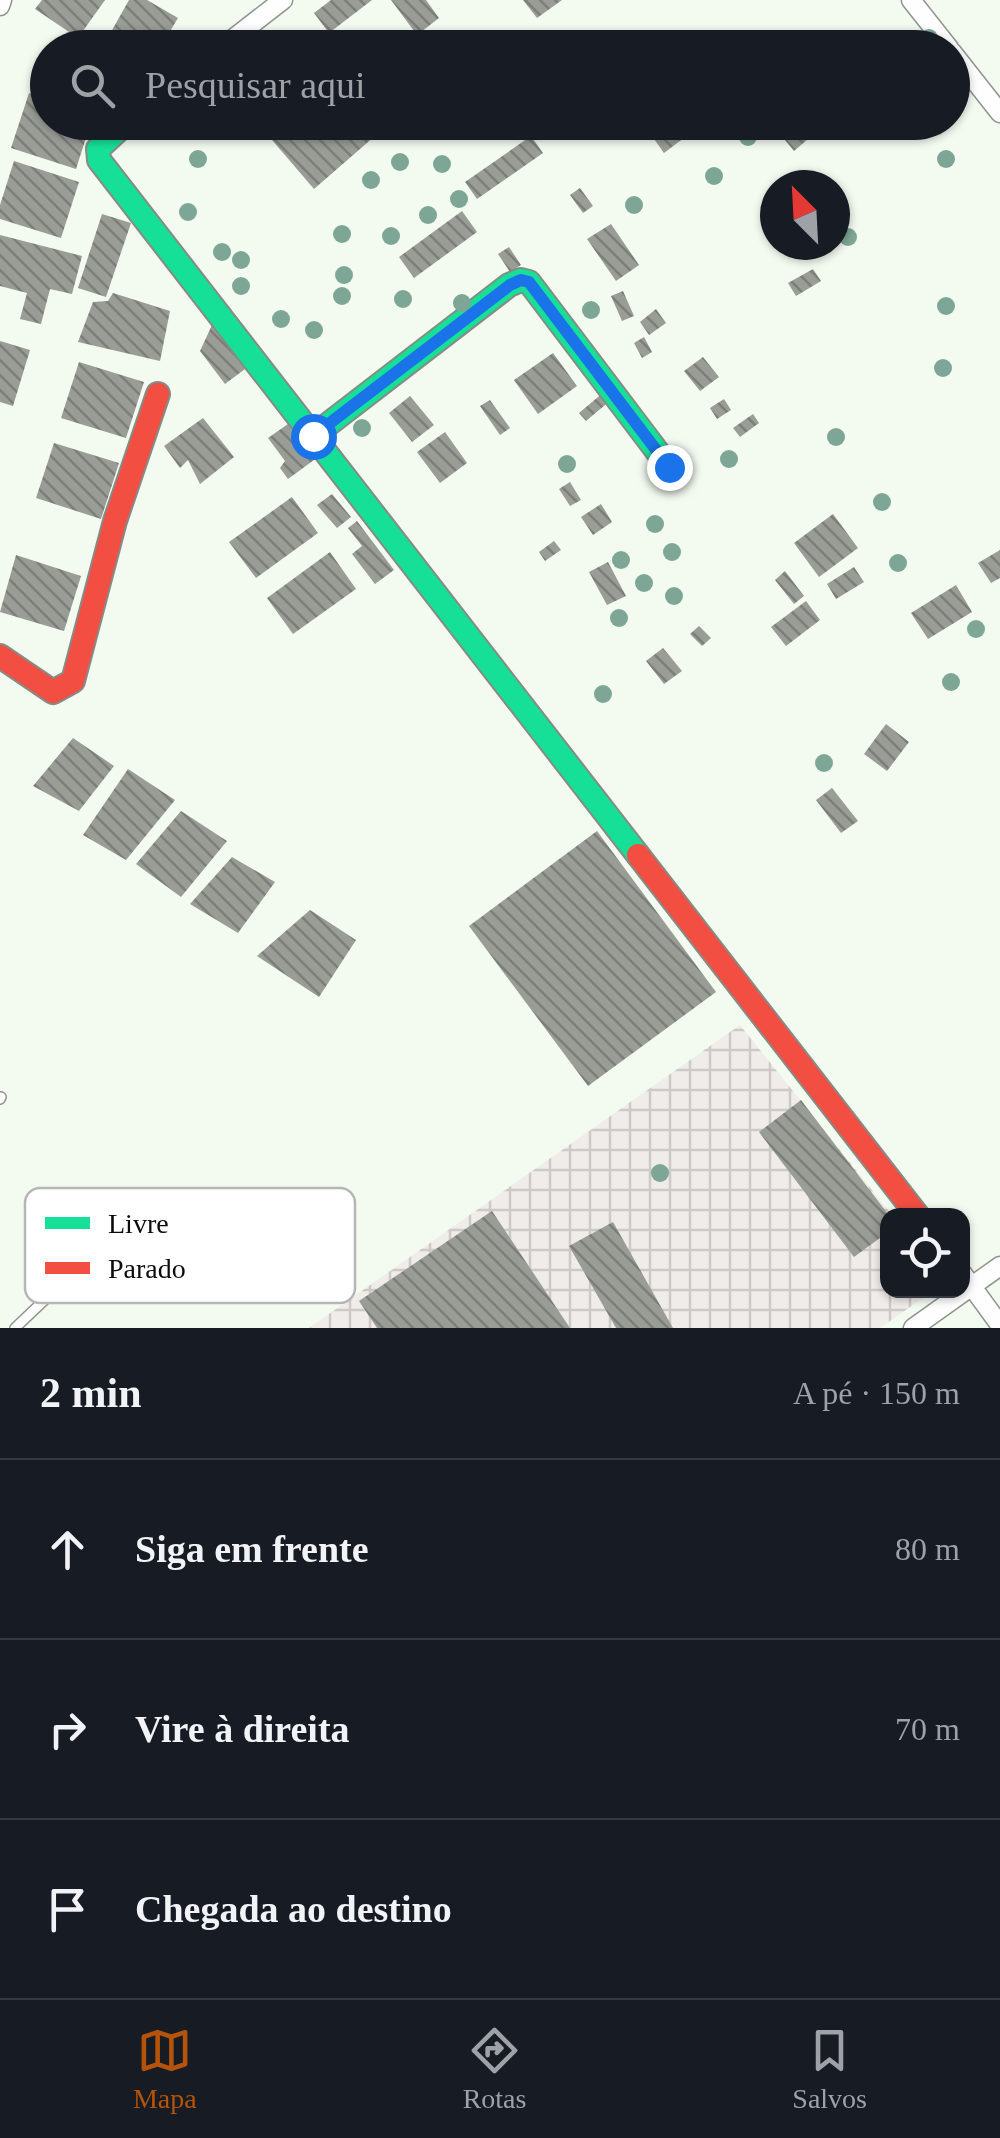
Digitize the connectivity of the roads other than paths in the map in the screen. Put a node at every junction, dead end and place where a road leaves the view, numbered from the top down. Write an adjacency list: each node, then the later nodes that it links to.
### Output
1 (911, 0): 4 (street)
2 (274, 2): 3 (street)
3 (242, 30)
4 (935, 30)
5 (970, 75): 6 (street)
6 (1000, 114)
7 (108, 140): 9 (street)
8 (158, 394): 11 (street)
9 (313, 436): 10 (street); 12 (street)
10 (669, 467)
11 (0, 656)
12 (912, 1208)
13 (1000, 1266): 14 (street)
14 (970, 1279)
15 (970, 1284): 18 (street)
16 (947, 1298): 20 (street)
17 (42, 1303): 19 (lane)
18 (1000, 1325)
19 (15, 1328)
20 (913, 1328)

